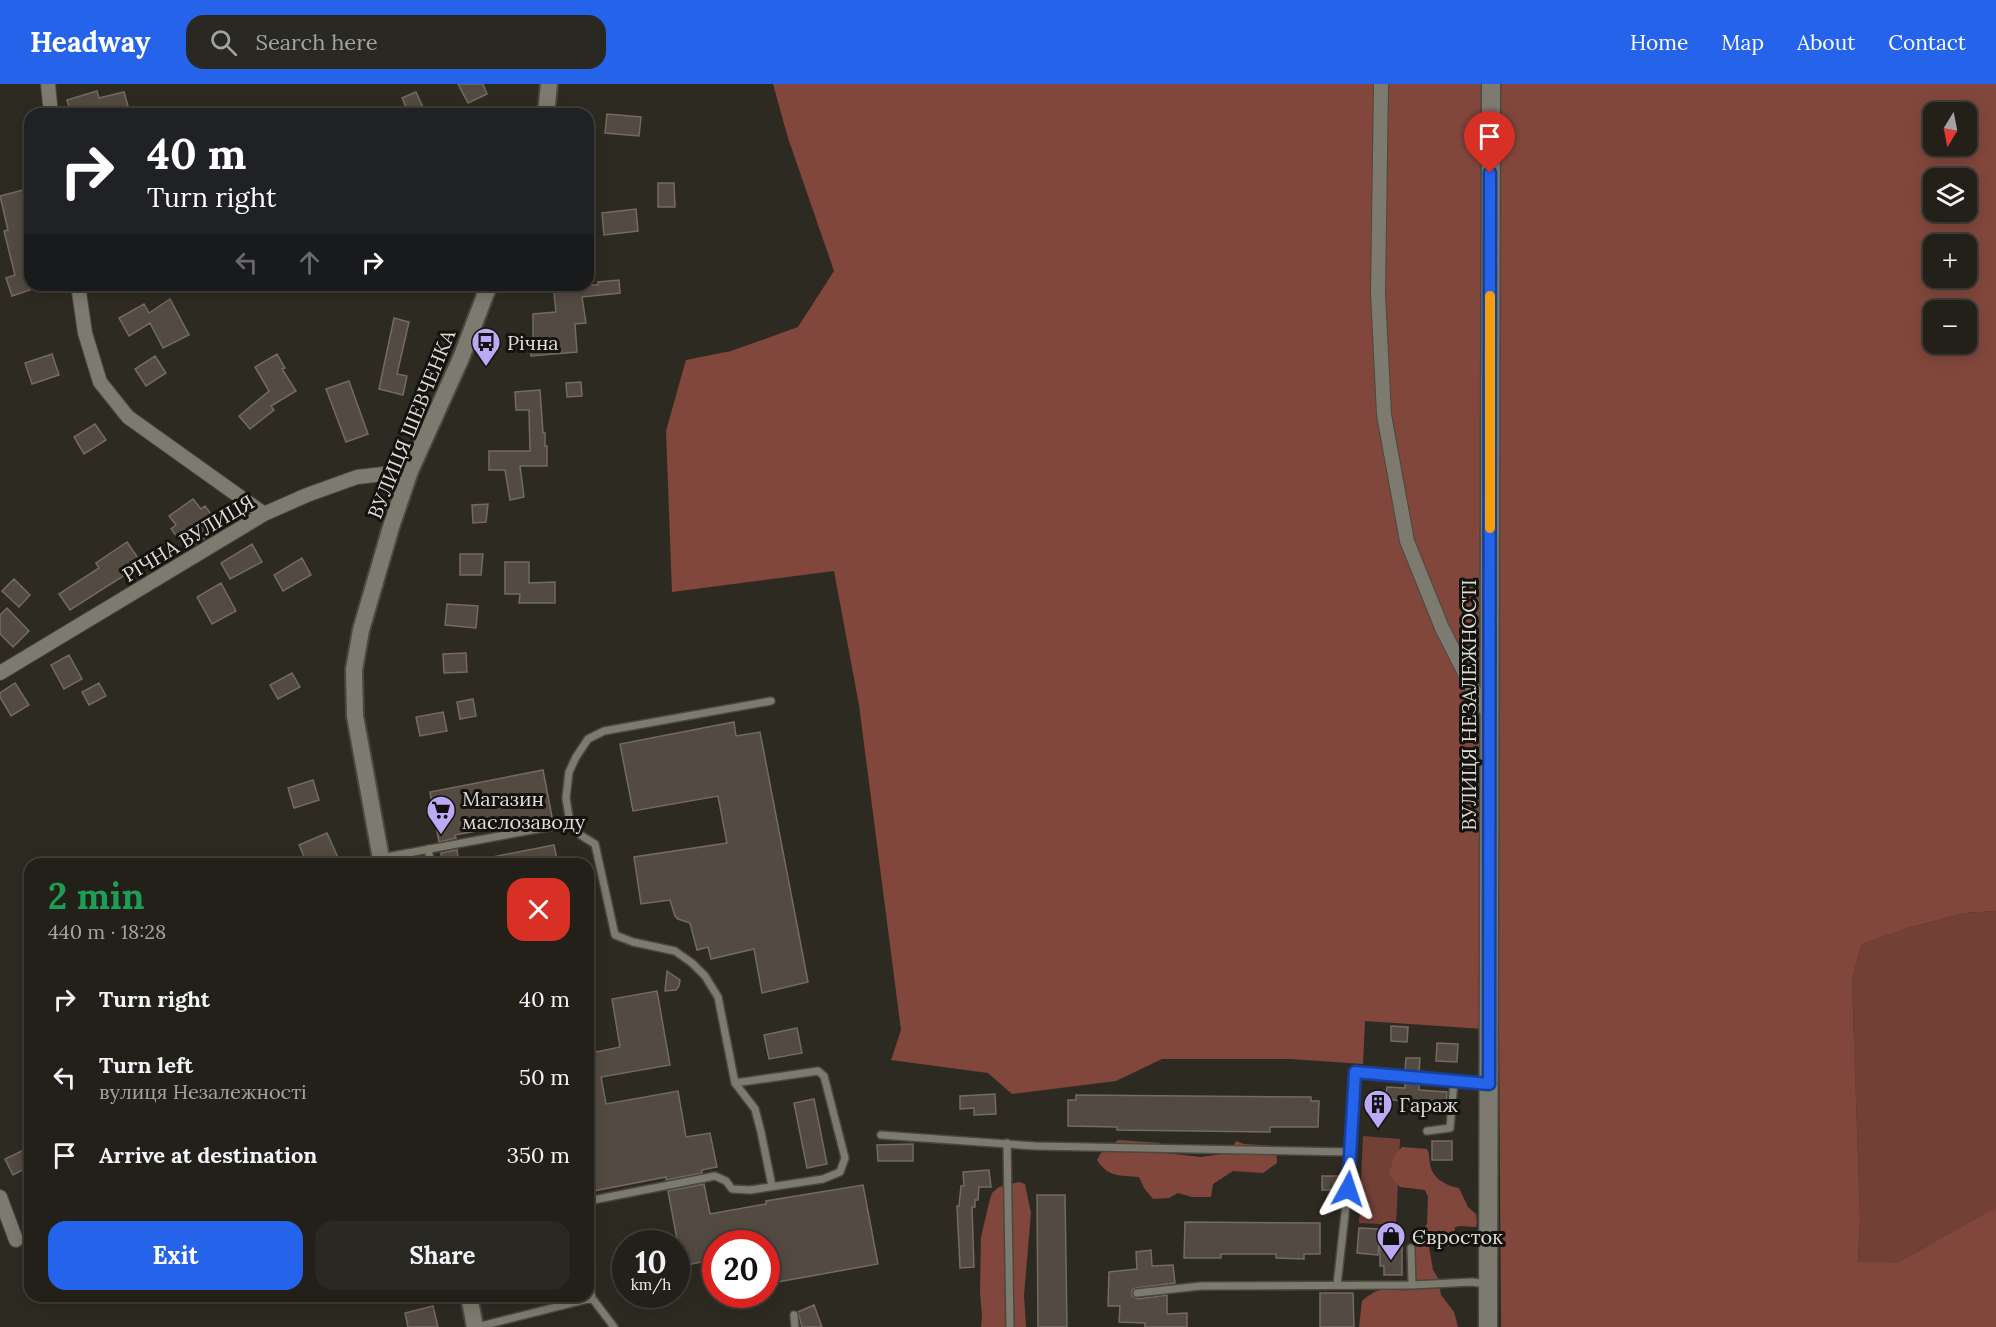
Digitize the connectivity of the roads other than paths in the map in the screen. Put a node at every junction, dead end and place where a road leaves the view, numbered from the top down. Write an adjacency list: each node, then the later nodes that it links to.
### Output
1 (48, 84): 5 (street)
2 (549, 84): 6 (street)
3 (1381, 84): 13 (street)
4 (1491, 84): 13 (main road, ВУЛИЦЯ НЕЗАЛЕЖНОСТІ)
5 (50, 108)
6 (547, 108)
7 (79, 291): 10 (street)
8 (487, 291): 9 (street, ВУЛИЦЯ ШЕВЧЕНКА)
9 (410, 471): 10 (street, РІЧНА ВУЛИЦЯ); 16 (street, ВУЛИЦЯ ШЕВЧЕНКА)
10 (264, 514): 11 (street, РІЧНА ВУЛИЦЯ)
11 (0, 673)
12 (771, 701): 14 (lane)
13 (1491, 714): 21 (main road, ВУЛИЦЯ НЕЗАЛЕЖНОСТІ)
14 (570, 823): 15 (lane); 20 (lane)
15 (428, 849): 17 (lane); 18 (lane)
16 (380, 858)
17 (393, 858)
18 (430, 858)
19 (1454, 1081): 21 (lane); 22 (lane); 25 (lane)
20 (735, 1083): 26 (lane); 26 (lane)
21 (1489, 1084): 33 (main road, ВУЛИЦЯ НЕЗАЛЕЖНОСТІ)
22 (1426, 1131)
23 (882, 1135): 24 (lane)
24 (1007, 1143): 25 (lane); 42 (lane)
25 (1352, 1152): 31 (lane)
26 (772, 1186): 28 (lane)
27 (0, 1197): 29 (street)
28 (594, 1201)
29 (16, 1240)
30 (1412, 1248): 32 (lane)
31 (1337, 1285): 32 (lane); 34 (lane)
32 (1412, 1285): 33 (lane)
33 (1488, 1285): 43 (main road, ВУЛИЦЯ НЕЗАЛЕЖНОСТІ)
34 (1137, 1293)
35 (594, 1301): 40 (lane)
36 (470, 1302): 39 (street)
37 (576, 1302): 39 (lane)
38 (794, 1315): 41 (lane)
39 (476, 1327)
40 (614, 1327)
41 (795, 1327)
42 (1010, 1327)
43 (1488, 1327)

